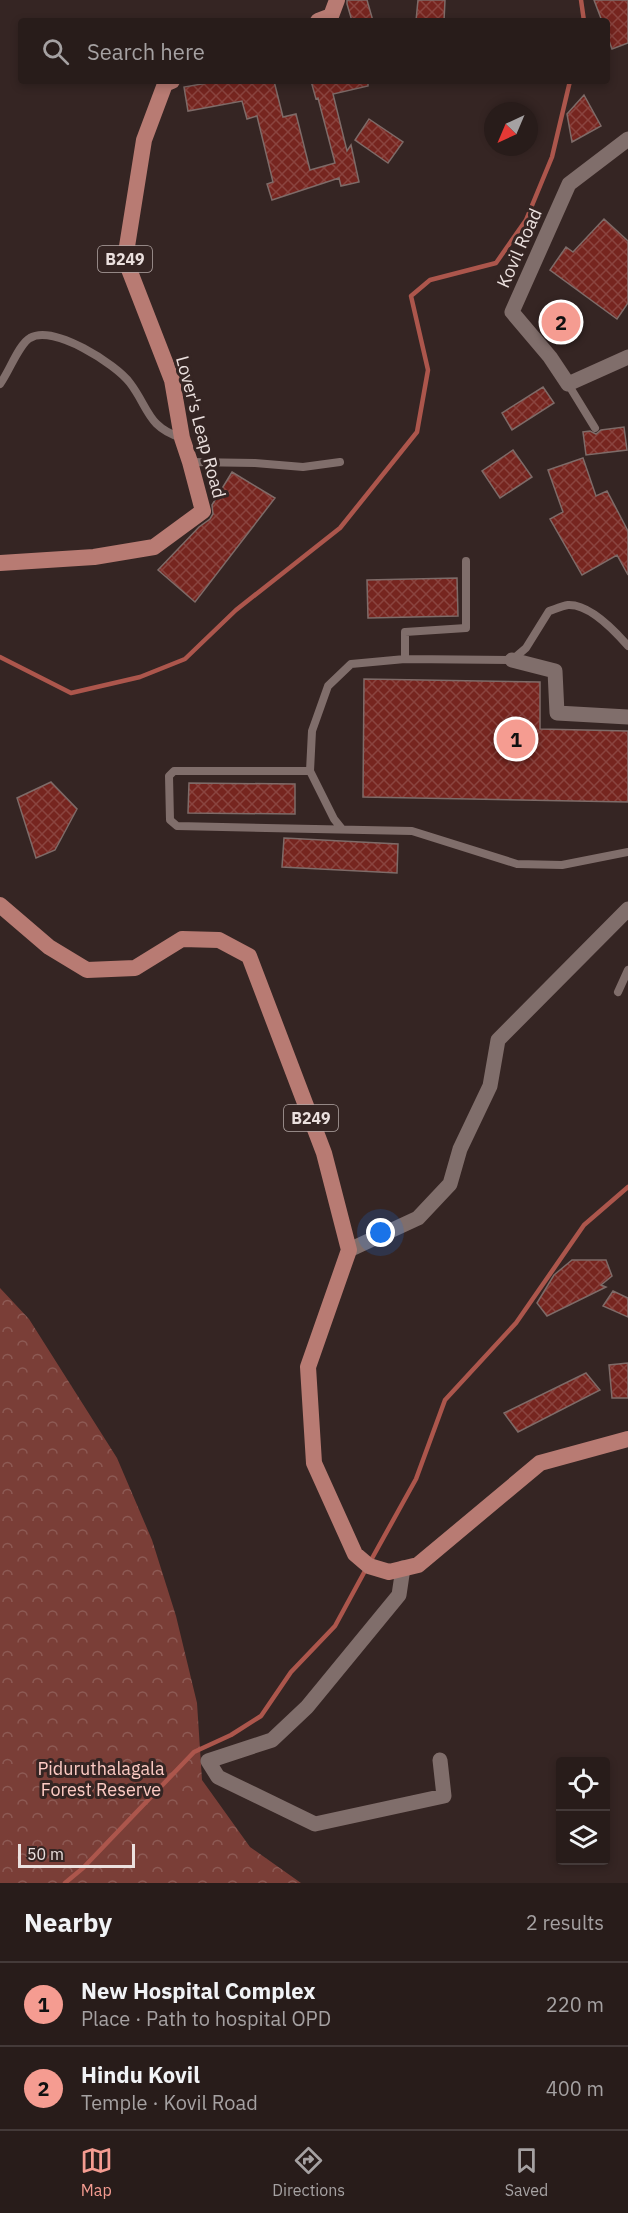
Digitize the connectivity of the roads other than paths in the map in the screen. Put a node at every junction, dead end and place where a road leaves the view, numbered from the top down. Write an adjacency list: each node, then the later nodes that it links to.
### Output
1 (337, 0): 2 (main road)
2 (326, 18)
3 (165, 84): 9 (main road, Lover's Leap Road / B249)
4 (628, 139): 7 (street, Kovil Road)
5 (628, 357): 7 (street)
6 (0, 384): 9 (lane)
7 (568, 384): 8 (lane)
8 (595, 428)
9 (182, 438): 10 (main road, Lover's Leap Road / B249)
10 (190, 462): 11 (lane); 13 (main road, Lover's Leap Road / B249)
11 (340, 462)
12 (466, 561): 15 (lane)
13 (0, 563)
14 (628, 646): 16 (lane)
15 (405, 659): 16 (lane); 18 (lane)
16 (512, 660): 17 (street)
17 (628, 717)
18 (310, 771): 19 (lane); 19 (lane)
19 (342, 829): 20 (lane)
20 (628, 852)
21 (0, 905): 25 (main road, B249)
22 (628, 909): 25 (street)
23 (628, 970): 24 (lane)
24 (618, 992)
25 (349, 1250): 27 (main road)
26 (628, 1439): 27 (main road)
27 (396, 1570): 28 (street)
28 (440, 1760)

